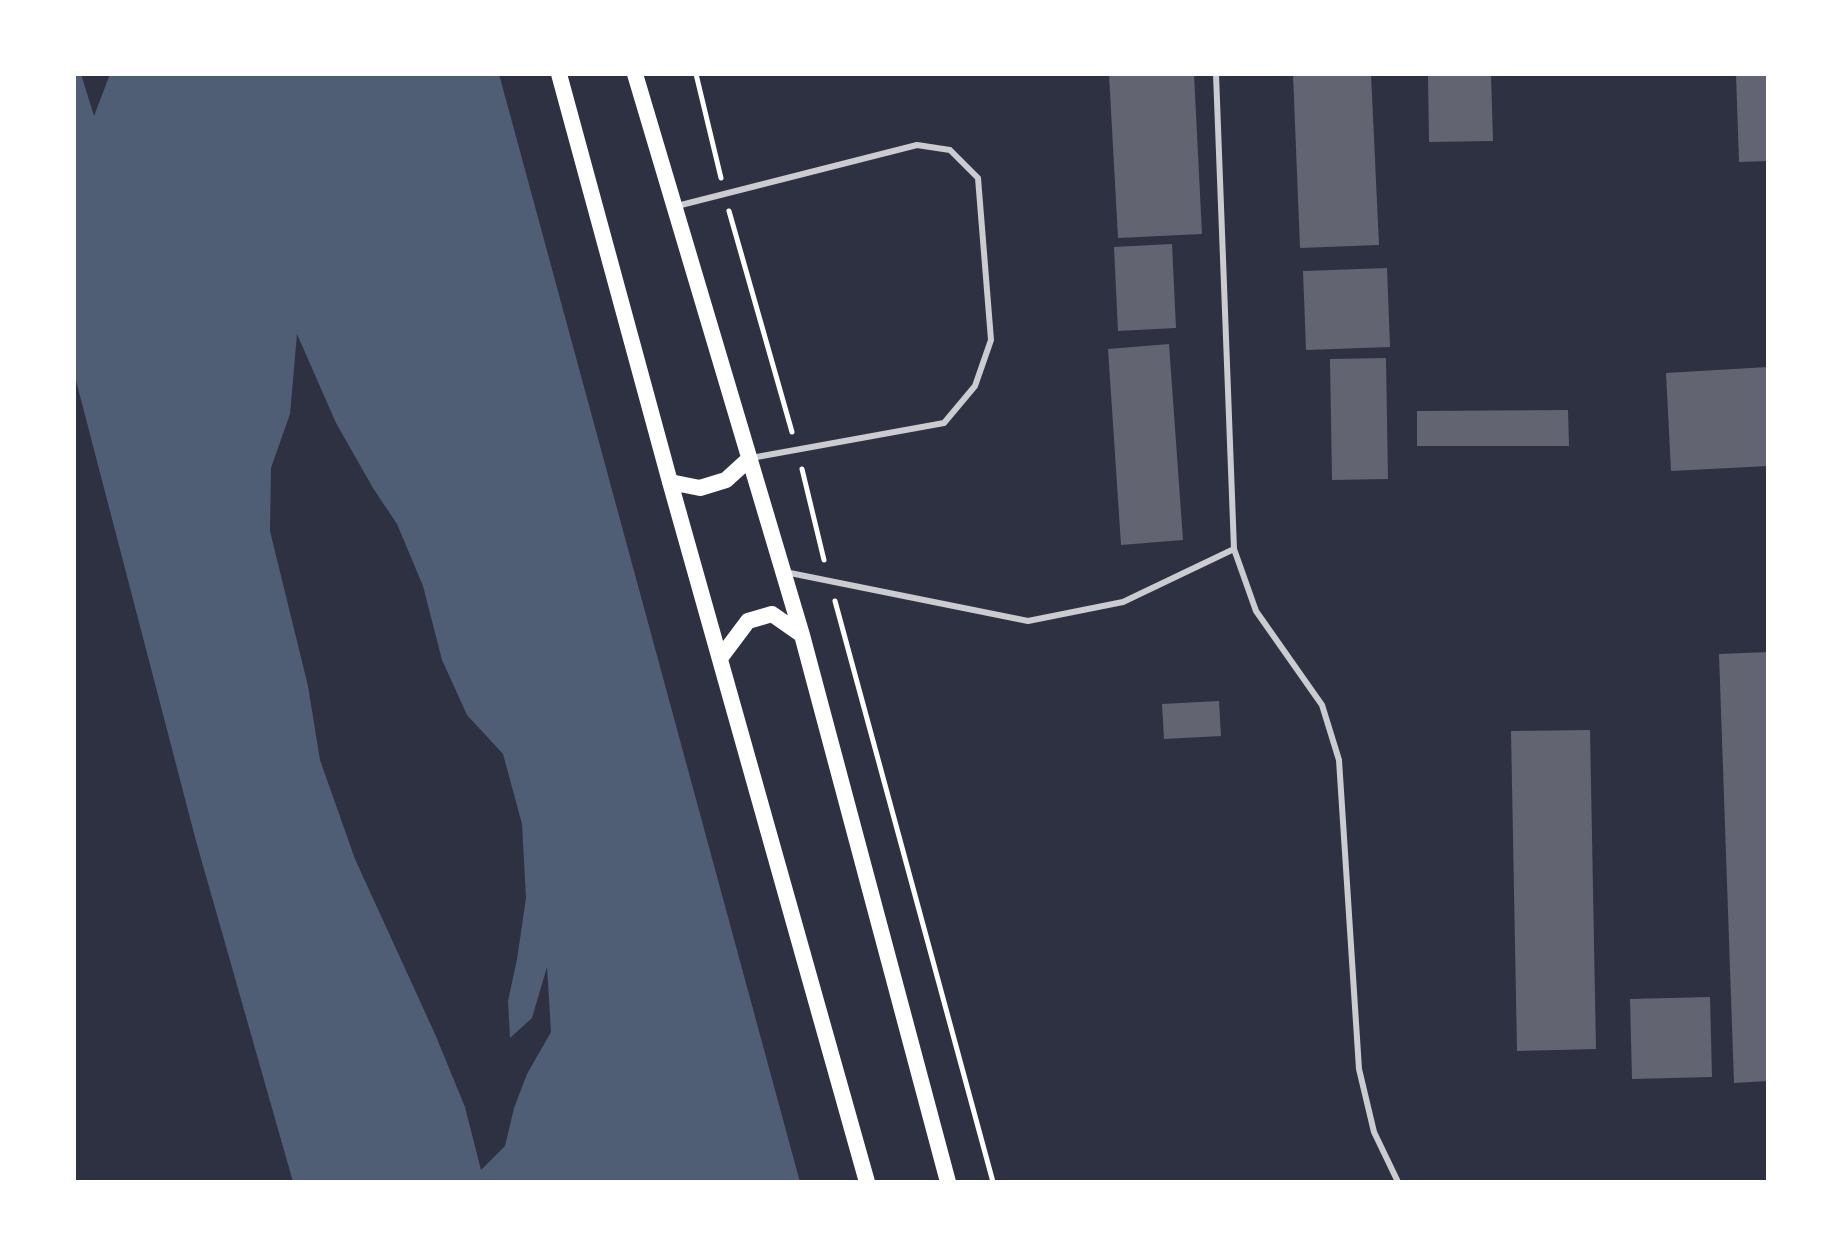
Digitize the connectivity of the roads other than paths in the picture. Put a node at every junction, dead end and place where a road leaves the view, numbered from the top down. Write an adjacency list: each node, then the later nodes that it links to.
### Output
1 (559, 74): 6 (main road)
2 (635, 74): 4 (main road)
3 (1216, 74): 7 (lane)
4 (673, 206): 5 (main road); 5 (lane)
5 (749, 459): 6 (main road); 8 (main road)
6 (670, 482): 10 (main road)
7 (1234, 549): 8 (lane); 13 (lane)
8 (783, 572): 9 (main road)
9 (802, 635): 10 (main road); 12 (main road)
10 (721, 657): 11 (main road)
11 (867, 1182)
12 (948, 1182)
13 (1398, 1182)

